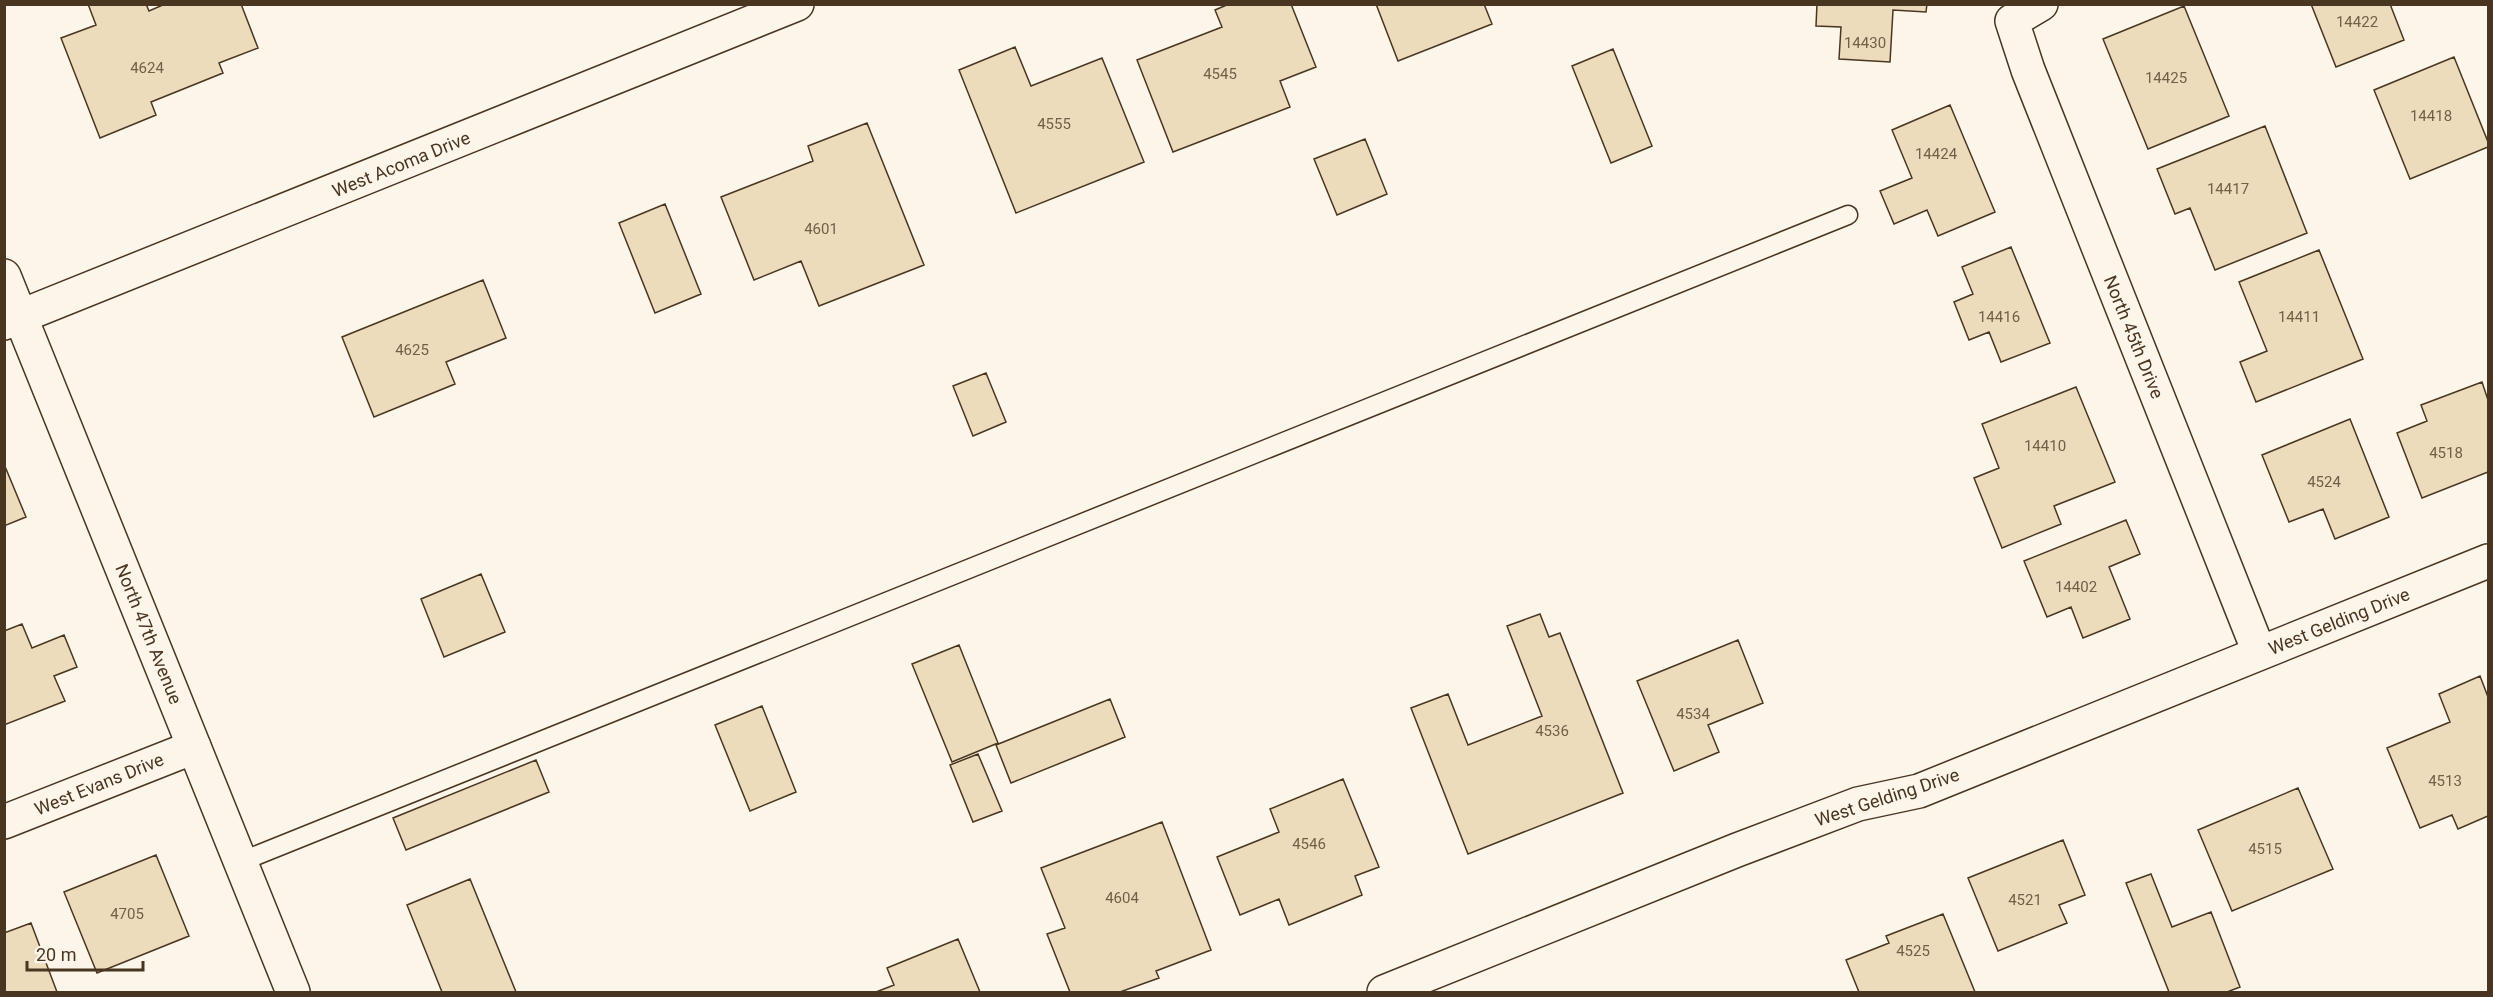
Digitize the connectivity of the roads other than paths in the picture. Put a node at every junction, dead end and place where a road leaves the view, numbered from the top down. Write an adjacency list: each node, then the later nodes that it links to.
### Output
1 (797, 4): 5 (street, West Acoma Drive)
2 (2040, 4): 7 (street, North 45th Drive)
3 (1848, 215): 10 (lane)
4 (4, 276): 5 (street, North 47th Avenue)
5 (13, 320): 8 (street, North 47th Avenue)
6 (2488, 561): 7 (street, West Gelding Drive)
7 (2259, 652): 12 (street, West Gelding Drive)
8 (194, 747): 9 (street, West Evans Drive); 10 (street, North 47th Avenue)
9 (4, 822)
10 (240, 862): 11 (street, North 47th Avenue)
11 (292, 993)
12 (1384, 993)

